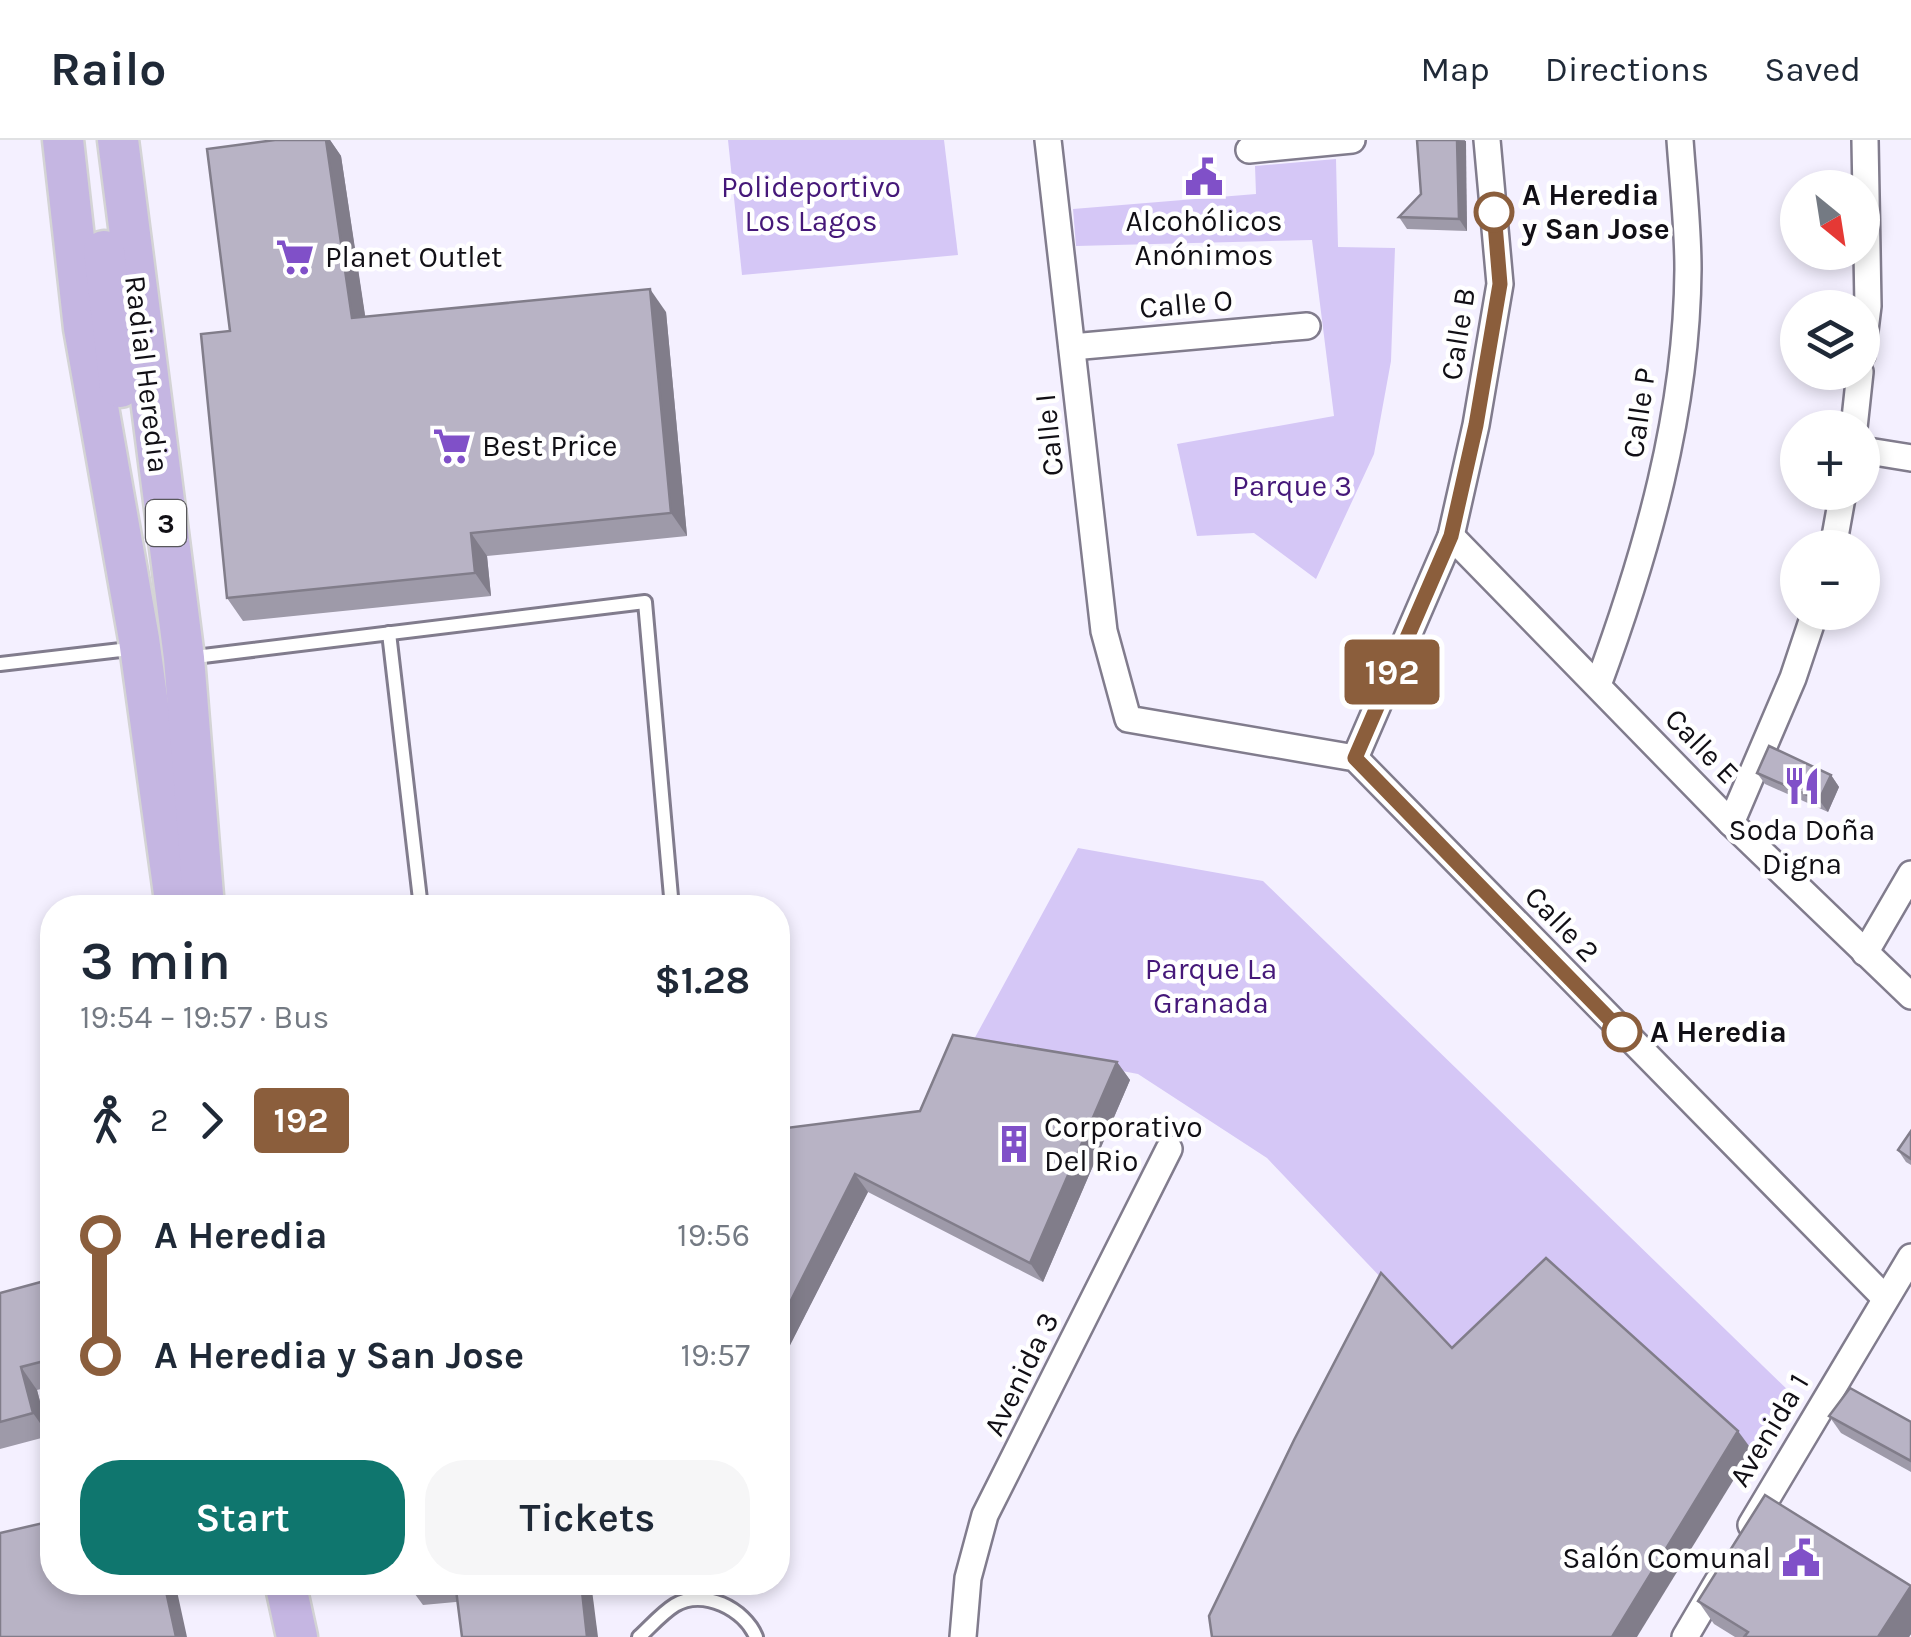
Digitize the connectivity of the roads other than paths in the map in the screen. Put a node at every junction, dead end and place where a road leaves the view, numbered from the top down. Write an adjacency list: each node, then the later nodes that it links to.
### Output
1 (118, 140): 18 (main road, Radial Heredia / 3)
2 (1048, 140): 11 (street, Calle I)
3 (1352, 140): 8 (street)
4 (1487, 140): 14 (street, Calle B)
5 (1680, 140): 20 (street, Calle P)
6 (1865, 140): 9 (street)
7 (68, 145): 17 (main road); 18 (main road)
8 (1249, 150)
9 (1868, 290)
10 (1306, 326): 11 (street, Calle O)
11 (1072, 347): 21 (street, Calle I)
12 (1880, 453): 13 (street)
13 (1911, 458)
14 (1451, 536): 20 (street, Calle E); 21 (street, Calle B)
15 (1809, 630): 22 (street)
16 (389, 633): 18 (lane); 26 (lane); 27 (lane)
17 (140, 648): 19 (lane); 24 (main road)
18 (184, 658): 25 (main road, Radial Heredia / 3)
19 (0, 664)
20 (1598, 685): 22 (street, Calle E)
21 (1355, 758): 32 (street, Calle 2)
22 (1731, 824): 28 (street, Calle E)
23 (1911, 874): 28 (street)
24 (174, 895)
25 (203, 895)
26 (420, 895)
27 (671, 895)
28 (1866, 952): 29 (street, Calle E)
29 (1911, 996)
30 (1170, 1149): 37 (street, Avenida 3)
31 (1911, 1257): 32 (street, Avenida 1)
32 (1885, 1298): 38 (street, Avenida 1)
33 (289, 1595): 34 (main road)
34 (297, 1637)
35 (639, 1637): 36 (lane)
36 (756, 1637)
37 (963, 1637)
38 (1685, 1637)

